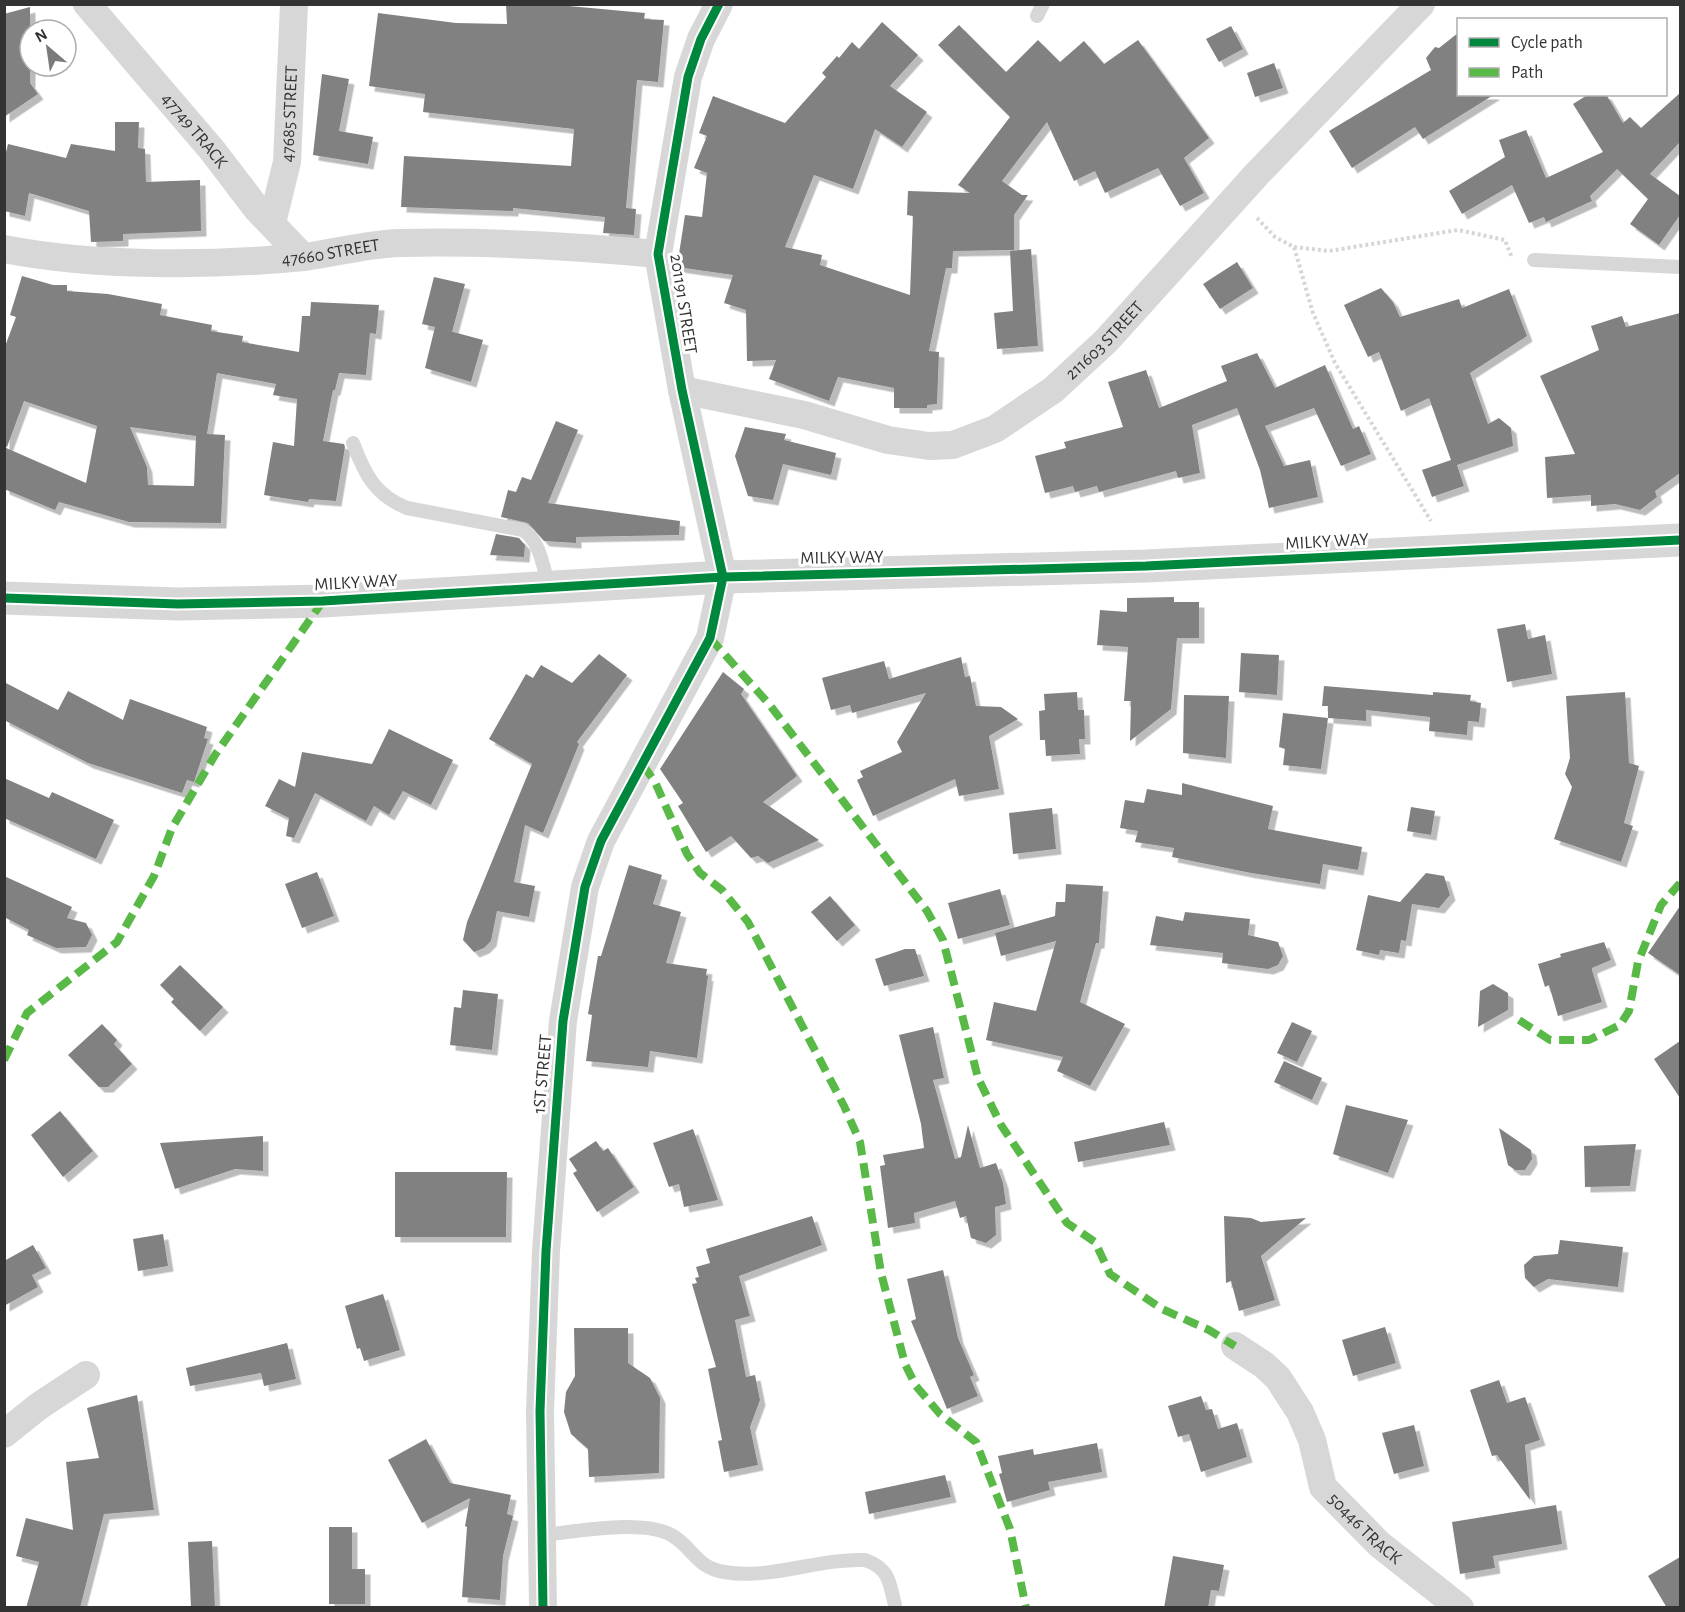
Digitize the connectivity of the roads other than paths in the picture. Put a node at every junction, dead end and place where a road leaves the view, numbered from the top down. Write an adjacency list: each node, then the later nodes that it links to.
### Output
1 (87, 4): 5 (street, 47749 TRACK)
2 (294, 4): 5 (street, 47685 STREET)
3 (719, 4): 7 (street, 201191 STREET)
4 (1422, 4): 11 (street, 211603 STREET)
5 (272, 223): 8 (street, 47749 TRACK)
6 (4, 249): 8 (street, 47660 STREET)
7 (658, 254): 8 (street, 47660 STREET); 11 (street, 201191 STREET)
8 (303, 257)
9 (1534, 260): 10 (lane)
10 (1680, 267)
11 (682, 390): 14 (street, 201191 STREET)
12 (353, 443): 15 (lane)
13 (1680, 540): 14 (street, MILKY WAY)
14 (723, 577): 15 (street, MILKY WAY); 20 (street, 1ST STREET)
15 (549, 587): 16 (street, MILKY WAY)
16 (4, 598)
17 (1235, 1346): 23 (street, 50446 TRACK)
18 (86, 1375): 19 (street)
19 (4, 1434)
20 (542, 1535): 21 (lane); 22 (street, 1ST STREET)
21 (895, 1605)
22 (543, 1608)
23 (1461, 1608)

